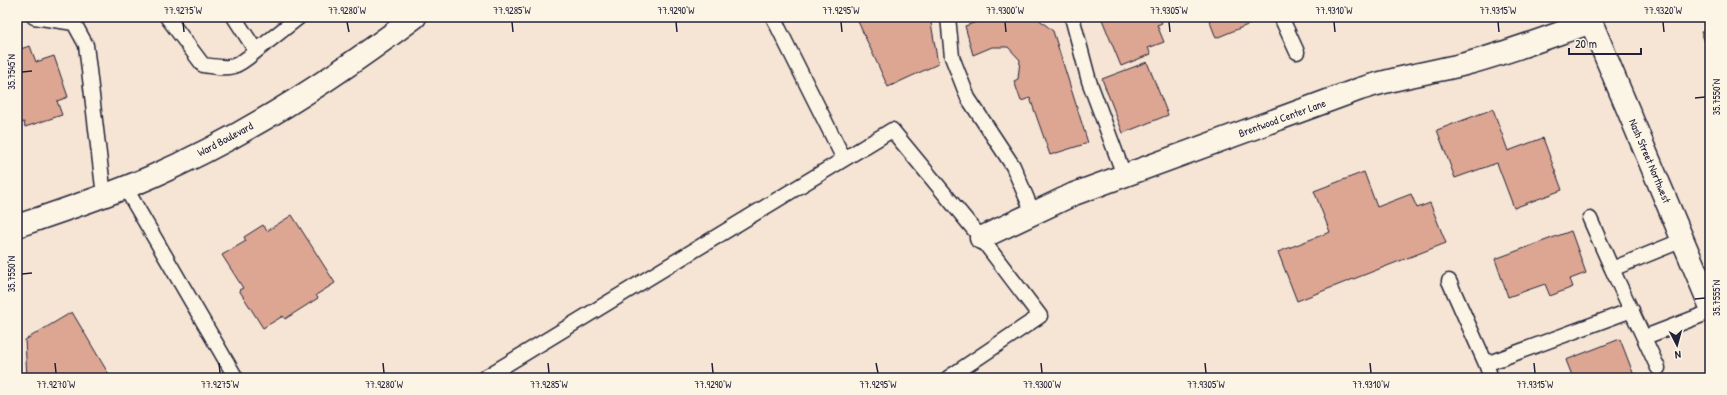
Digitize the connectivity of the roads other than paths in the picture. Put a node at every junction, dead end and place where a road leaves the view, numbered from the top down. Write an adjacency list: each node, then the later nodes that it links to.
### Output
1 (34, 17): 16 (lane)
2 (167, 17): 11 (lane)
3 (234, 17): 11 (lane)
4 (299, 17): 11 (lane)
5 (415, 17): 15 (main road, Ward Boulevard)
6 (773, 17): 13 (lane)
7 (948, 17): 17 (lane)
8 (1072, 17): 14 (lane)
9 (1282, 17): 12 (lane)
10 (1590, 20): 14 (main road, Brentwood Center Lane); 21 (main road, Nash Street Northwest)
11 (256, 51)
12 (1296, 52)
13 (844, 159): 20 (lane); 31 (lane)
14 (1124, 175): 17 (main road, Brentwood Center Lane)
15 (126, 187): 16 (main road, Ward Boulevard); 30 (lane)
16 (104, 196): 19 (main road, Ward Boulevard)
17 (1033, 213): 20 (main road, Brentwood Center Lane)
18 (1590, 219): 22 (lane)
19 (17, 226)
20 (981, 238): 32 (lane)
21 (1683, 240): 22 (lane); 24 (main road, Nash Street Northwest)
22 (1612, 269): 25 (lane)
23 (1449, 281): 28 (lane)
24 (1710, 305)
25 (1632, 310): 27 (lane); 28 (lane)
26 (1710, 312): 27 (lane)
27 (1645, 337): 29 (lane)
28 (1486, 364): 33 (lane)
29 (1658, 368)
30 (236, 378)
31 (484, 378)
32 (948, 378)
33 (1491, 378)

